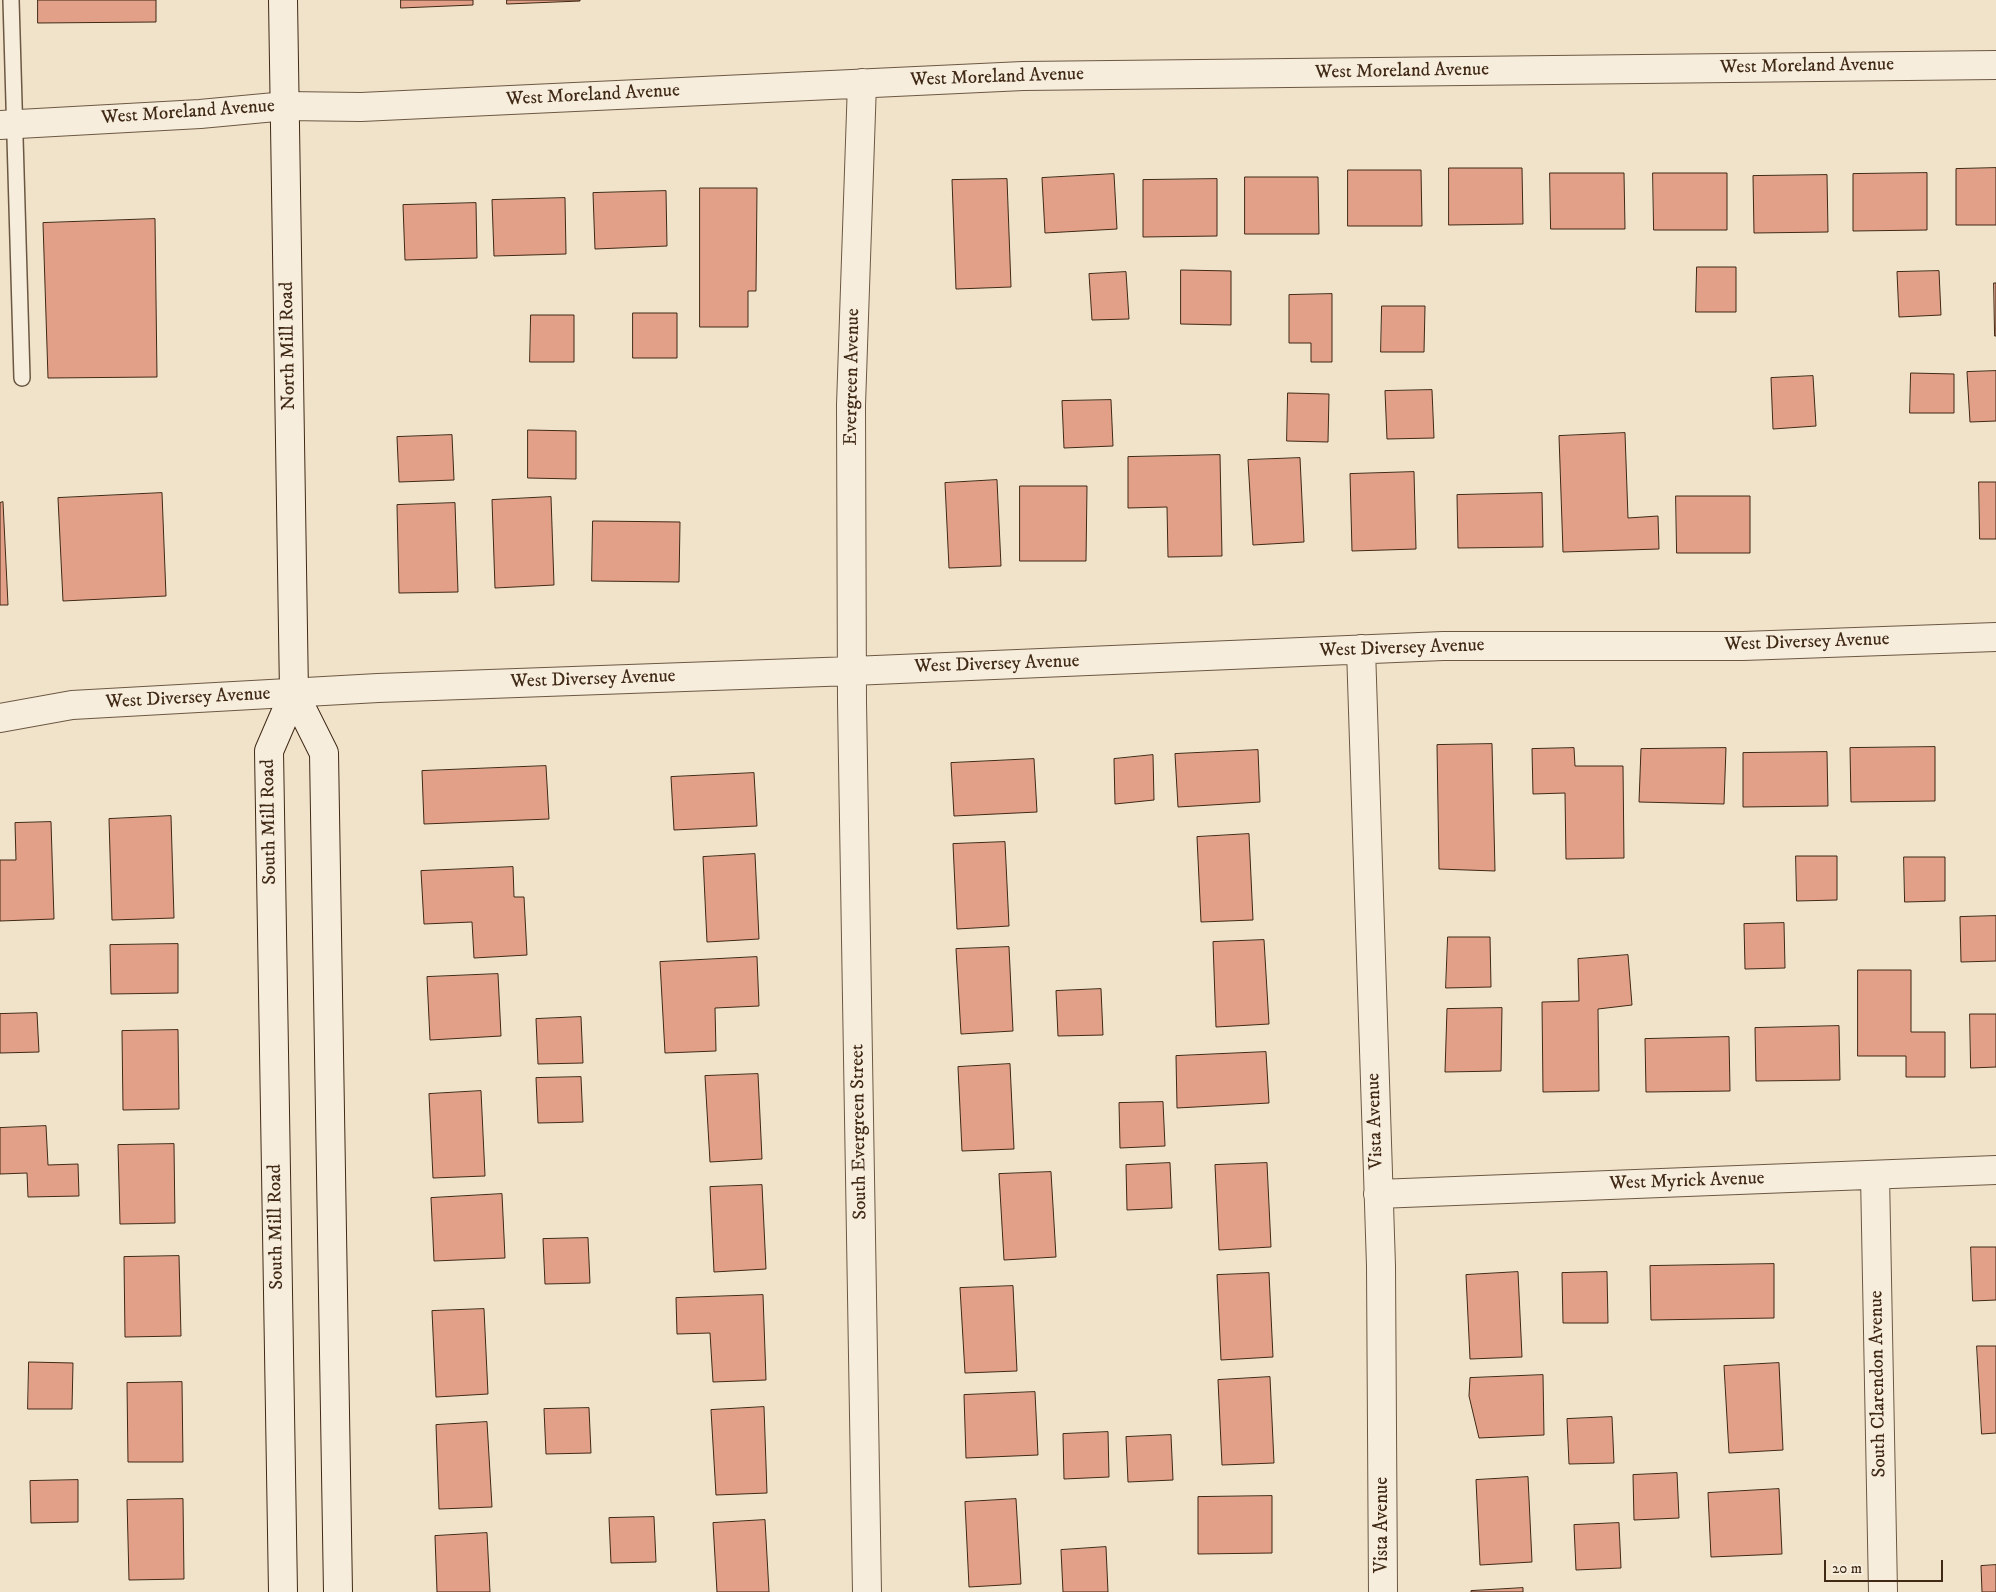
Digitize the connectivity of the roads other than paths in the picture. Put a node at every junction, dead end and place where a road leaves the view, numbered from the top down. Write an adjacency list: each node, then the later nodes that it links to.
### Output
1 (11, 0): 6 (lane)
2 (283, 0): 5 (street, North Mill Road)
3 (1996, 64): 4 (street, West Moreland Avenue)
4 (862, 84): 5 (street, West Moreland Avenue); 10 (street, Evergreen Avenue)
5 (286, 106): 6 (street, West Moreland Avenue); 11 (street, North Mill Road)
6 (7, 124): 7 (lane)
7 (22, 378)
8 (1996, 637): 9 (street, West Diversey Avenue)
9 (1361, 649): 10 (street, West Diversey Avenue); 15 (street, Vista Avenue)
10 (852, 671): 11 (street, West Diversey Avenue); 18 (street, South Evergreen Street)
11 (294, 693): 12 (street, West Diversey Avenue); 16 (street, South Mill Road); 17 (street)
12 (0, 718)
13 (1996, 1170): 14 (street, West Myrick Avenue)
14 (1875, 1175): 15 (street, West Myrick Avenue); 20 (street, South Clarendon Avenue)
15 (1378, 1194): 19 (street, Vista Avenue)
16 (284, 1592)
17 (338, 1592)
18 (867, 1592)
19 (1383, 1592)
20 (1883, 1592)

